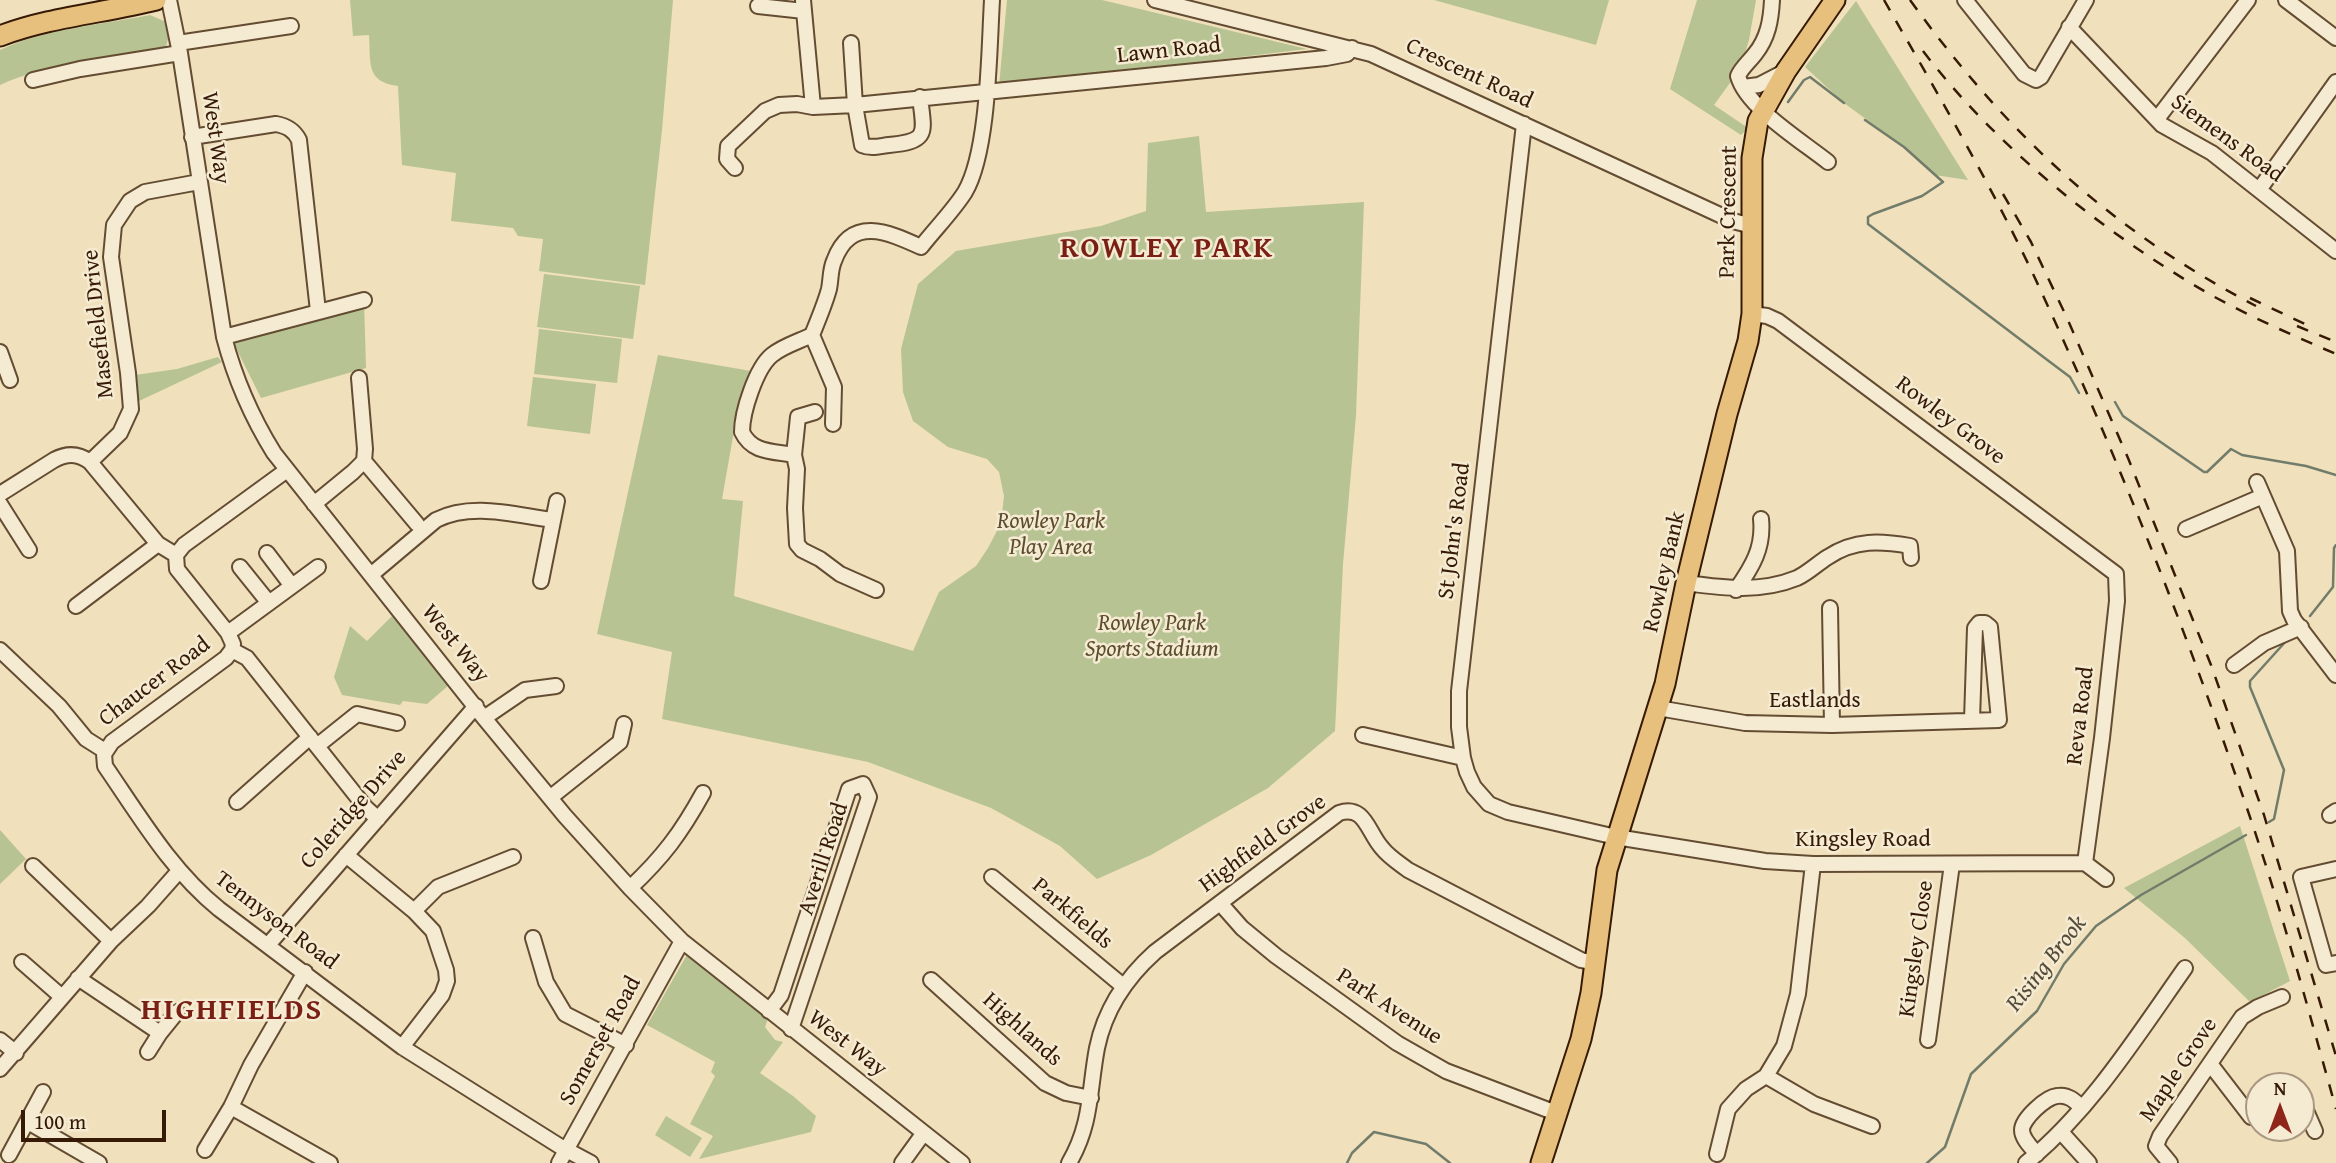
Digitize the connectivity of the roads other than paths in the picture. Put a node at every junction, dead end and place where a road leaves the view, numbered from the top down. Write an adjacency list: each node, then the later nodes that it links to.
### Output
1 (156, 0): 15 (highway)
2 (169, 0): 18 (street, West Way)
3 (992, 0): 24 (street)
4 (1155, 0): 19 (street, Crescent Road)
5 (1772, 0): 23 (street)
6 (1835, 0): 20 (highway, Park Crescent)
7 (1965, 0): 14 (street)
8 (2086, 0): 14 (street)
9 (2248, 0): 29 (street)
10 (2286, 0): 16 (street)
11 (758, 6): 12 (street)
12 (804, 6): 27 (street)
13 (291, 26): 18 (street)
14 (2070, 27): 29 (street, Siemens Road)
15 (0, 36)
16 (2336, 38)
17 (851, 43): 26 (street)
18 (179, 48): 21 (street); 31 (street, West Way)
19 (1352, 48): 24 (street, Lawn Road); 30 (street, Crescent Road)
20 (1786, 71): 23 (street); 28 (highway, Park Crescent)
21 (33, 80)
22 (2336, 82): 35 (street)
23 (1743, 87): 28 (street)
24 (986, 92): 25 (street, Lawn Road); 41 (street)
25 (920, 97): 26 (street, Lawn Road); 26 (street)
26 (855, 105): 27 (street, Lawn Road)
27 (813, 107): 33 (street, Lawn Road)
28 (1762, 112): 32 (street); 36 (highway, Park Crescent)
29 (2157, 119): 35 (street, Siemens Road)
30 (1524, 124): 36 (street, Crescent Road); 95 (street, St John's Road)
31 (192, 137): 34 (street, West Way); 39 (street)
32 (1828, 162)
33 (735, 168)
34 (199, 182): 42 (street, West Way); 50 (street, Masefield Drive)
35 (2259, 190): 37 (street, Siemens Road)
36 (1752, 226): 40 (highway, Park Crescent)
37 (2336, 251)
38 (364, 300): 39 (street)
39 (318, 311): 42 (street)
40 (1752, 314): 70 (street, Rowley Grove); 72 (highway, Rowley Bank)
41 (813, 335): 47 (street); 48 (street)
42 (224, 337): 51 (street, West Way)
43 (0, 352): 45 (street)
44 (359, 378): 49 (street)
45 (10, 380)
46 (814, 412): 48 (street)
47 (833, 424)
48 (793, 454): 74 (street)
49 (364, 461): 55 (street); 60 (street)
50 (90, 462): 52 (street); 62 (street)
51 (287, 470): 55 (street, West Way); 64 (street)
52 (0, 494)
53 (556, 501): 58 (street)
54 (0, 504): 63 (street)
55 (314, 504): 69 (street, West Way)
56 (2195, 508): 59 (street)
57 (1761, 519): 75 (street)
58 (553, 520): 69 (street); 71 (street)
59 (2202, 523): 61 (street); 79 (street)
60 (417, 524)
61 (2186, 529)
62 (158, 544): 64 (street); 77 (street)
63 (29, 550)
64 (180, 550): 80 (street)
65 (267, 553): 73 (street)
66 (1911, 558): 75 (street)
67 (240, 567): 76 (street)
68 (318, 567): 73 (street)
69 (372, 574): 87 (street, West Way)
70 (2116, 574): 103 (street, Reva Road)
71 (541, 581)
72 (1686, 583): 75 (street); 86 (highway, Rowley Bank)
73 (292, 586): 76 (street)
74 (876, 590)
75 (1736, 590)
76 (269, 603): 80 (street)
77 (76, 606)
78 (1830, 608): 91 (street)
79 (2301, 627): 83 (street); 84 (street)
80 (228, 633): 82 (street)
81 (0, 650): 94 (street)
82 (232, 650): 93 (street); 94 (street, Chaucer Road)
83 (2234, 665)
84 (2336, 675)
85 (556, 686): 87 (street, Coleridge Drive)
86 (1658, 708): 91 (street, Eastlands); 100 (highway, Rowley Bank)
87 (480, 712): 97 (street, West Way); 99 (street, Coleridge Drive)
88 (1972, 720): 88 (street, Eastlands); 91 (street, Eastlands)
89 (397, 723): 93 (street)
90 (624, 724): 97 (street)
91 (1832, 725)
92 (1363, 735): 95 (street)
93 (313, 742): 98 (street); 99 (street)
94 (106, 751): 108 (street, Tennyson Road)
95 (1463, 758): 100 (street, St John's Road)
96 (703, 793): 111 (street)
97 (551, 797): 111 (street, West Way)
98 (237, 802)
99 (378, 819): 101 (street, Coleridge Drive)
100 (1616, 837): 104 (street, Kingsley Road); 119 (highway)
101 (345, 855): 113 (street); 117 (street, Coleridge Drive)
102 (513, 857): 113 (street)
103 (2085, 863): 105 (street, Kingsley Road); 110 (street)
104 (1813, 864): 105 (street, Kingsley Road); 140 (street)
105 (1952, 864): 133 (street, Kingsley Close)
106 (33, 866): 115 (street)
107 (2336, 869): 120 (street)
108 (179, 871): 115 (street); 117 (street, Tennyson Road)
109 (992, 877): 125 (street, Parkfields)
110 (2106, 878)
111 (630, 888): 116 (street, West Way)
112 (1220, 903): 119 (street, Highfield Grove); 125 (street, Highfield Grove); 146 (street, Park Avenue)
113 (414, 911): 135 (street)
114 (533, 938): 134 (street)
115 (111, 942): 123 (street)
116 (682, 942): 128 (street, West Way); 134 (street, Somerset Road)
117 (268, 946): 122 (street, Tennyson Road)
118 (22, 962): 126 (street)
119 (1595, 963): 146 (highway)
120 (2336, 963)
121 (2185, 968): 144 (street)
122 (305, 972): 135 (street, Tennyson Road); 143 (street)
123 (78, 978): 126 (street); 131 (street)
124 (931, 980): 142 (street, Highlands)
125 (1124, 986): 142 (street, Highfield Grove)
126 (62, 996): 137 (street)
127 (2282, 997): 138 (street, Maple Grove)
128 (769, 1011): 130 (street, West Way); 130 (street, Averill Road)
129 (177, 1012): 131 (street)
130 (791, 1029): 150 (street, West Way)
131 (160, 1033): 136 (street)
132 (0, 1040): 137 (street)
133 (1928, 1040)
134 (626, 1045): 154 (street, Somerset Road)
135 (402, 1047): 154 (street, Tennyson Road)
136 (148, 1052)
137 (16, 1053): 139 (street)
138 (2211, 1065): 145 (street); 164 (street, Maple Grove)
139 (0, 1069)
140 (1766, 1076): 148 (street); 152 (street)
141 (43, 1092): 147 (street)
142 (1091, 1098): 161 (street, Highfield Grove)
143 (231, 1107): 151 (street); 157 (street)
144 (2082, 1108): 149 (street); 155 (street)
145 (2245, 1109)
146 (1556, 1113): 162 (highway)
147 (28, 1122): 153 (street); 156 (street)
148 (1871, 1126)
149 (2061, 1132): 155 (street); 163 (street)
150 (923, 1134): 159 (street); 160 (street, West Way)
151 (205, 1150)
152 (1717, 1154)
153 (9, 1155)
154 (563, 1156): 158 (street, Tennyson Road)
155 (2032, 1159)
156 (97, 1162)
157 (330, 1163)
158 (591, 1163)
159 (902, 1163)
160 (962, 1163)
161 (1069, 1163)
162 (1541, 1163)
163 (2089, 1163)
164 (2170, 1163)

